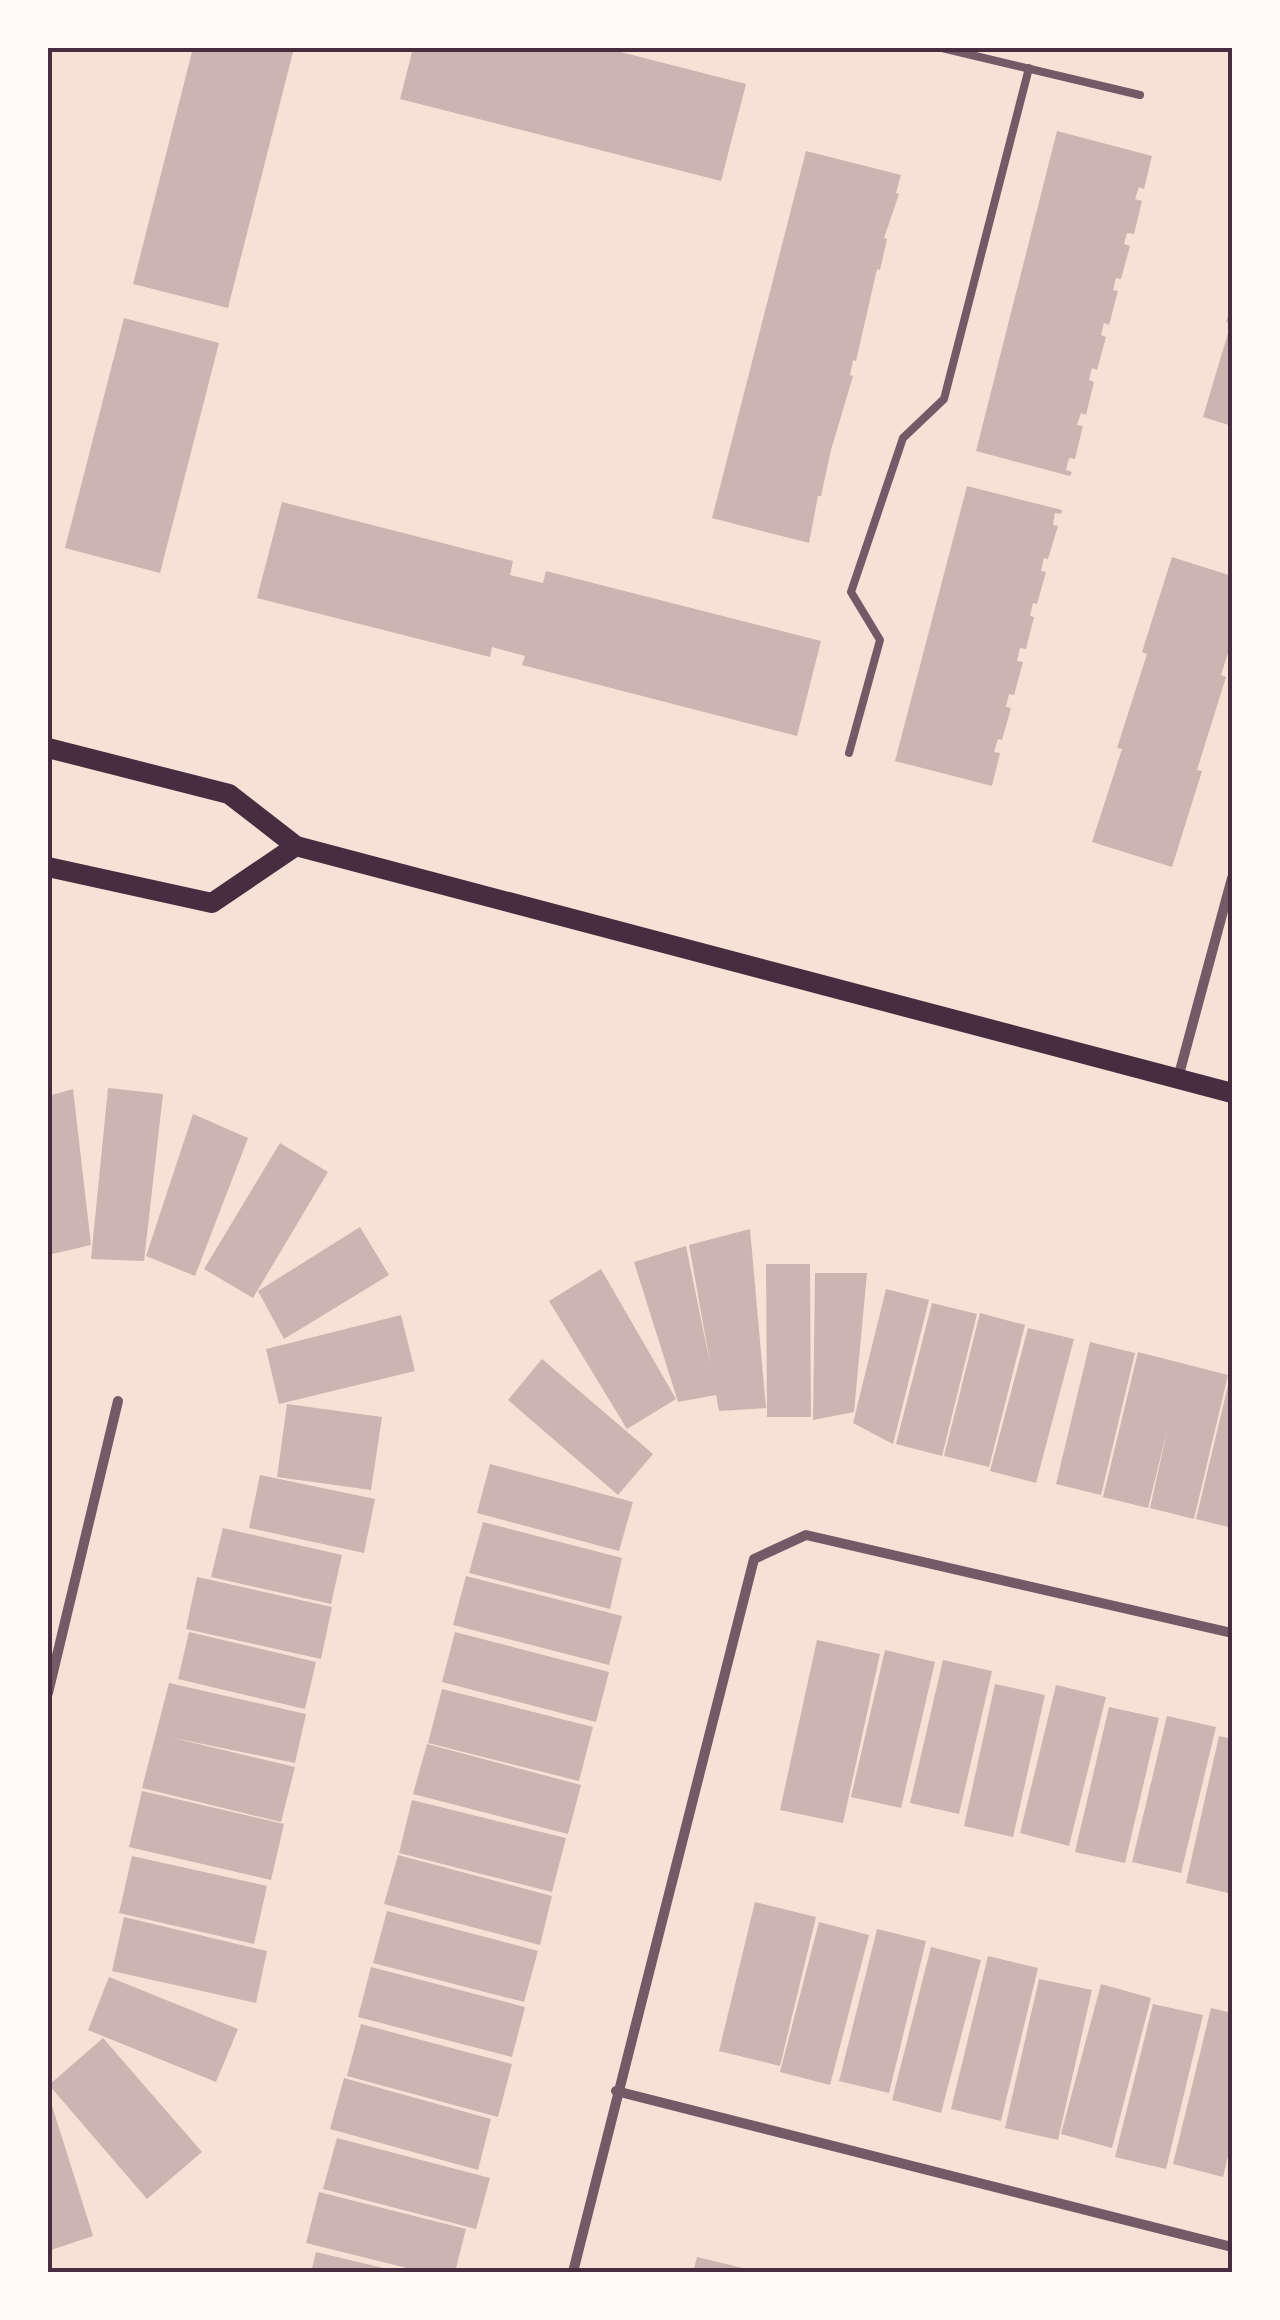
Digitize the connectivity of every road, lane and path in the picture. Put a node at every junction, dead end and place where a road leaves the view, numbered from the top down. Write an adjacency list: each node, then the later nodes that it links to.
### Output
1 (942, 48): 2 (lane)
2 (1029, 68): 3 (lane); 5 (lane)
3 (1140, 95)
4 (48, 748): 6 (main road)
5 (849, 753)
6 (296, 846): 7 (main road); 9 (main road)
7 (48, 866)
8 (1232, 878): 9 (street)
9 (1178, 1079): 10 (main road)
10 (1232, 1093)
11 (118, 1401): 13 (street)
12 (1232, 1634): 14 (street)
13 (48, 1693)
14 (616, 2091): 15 (street); 16 (street)
15 (1232, 2246)
16 (572, 2272)

